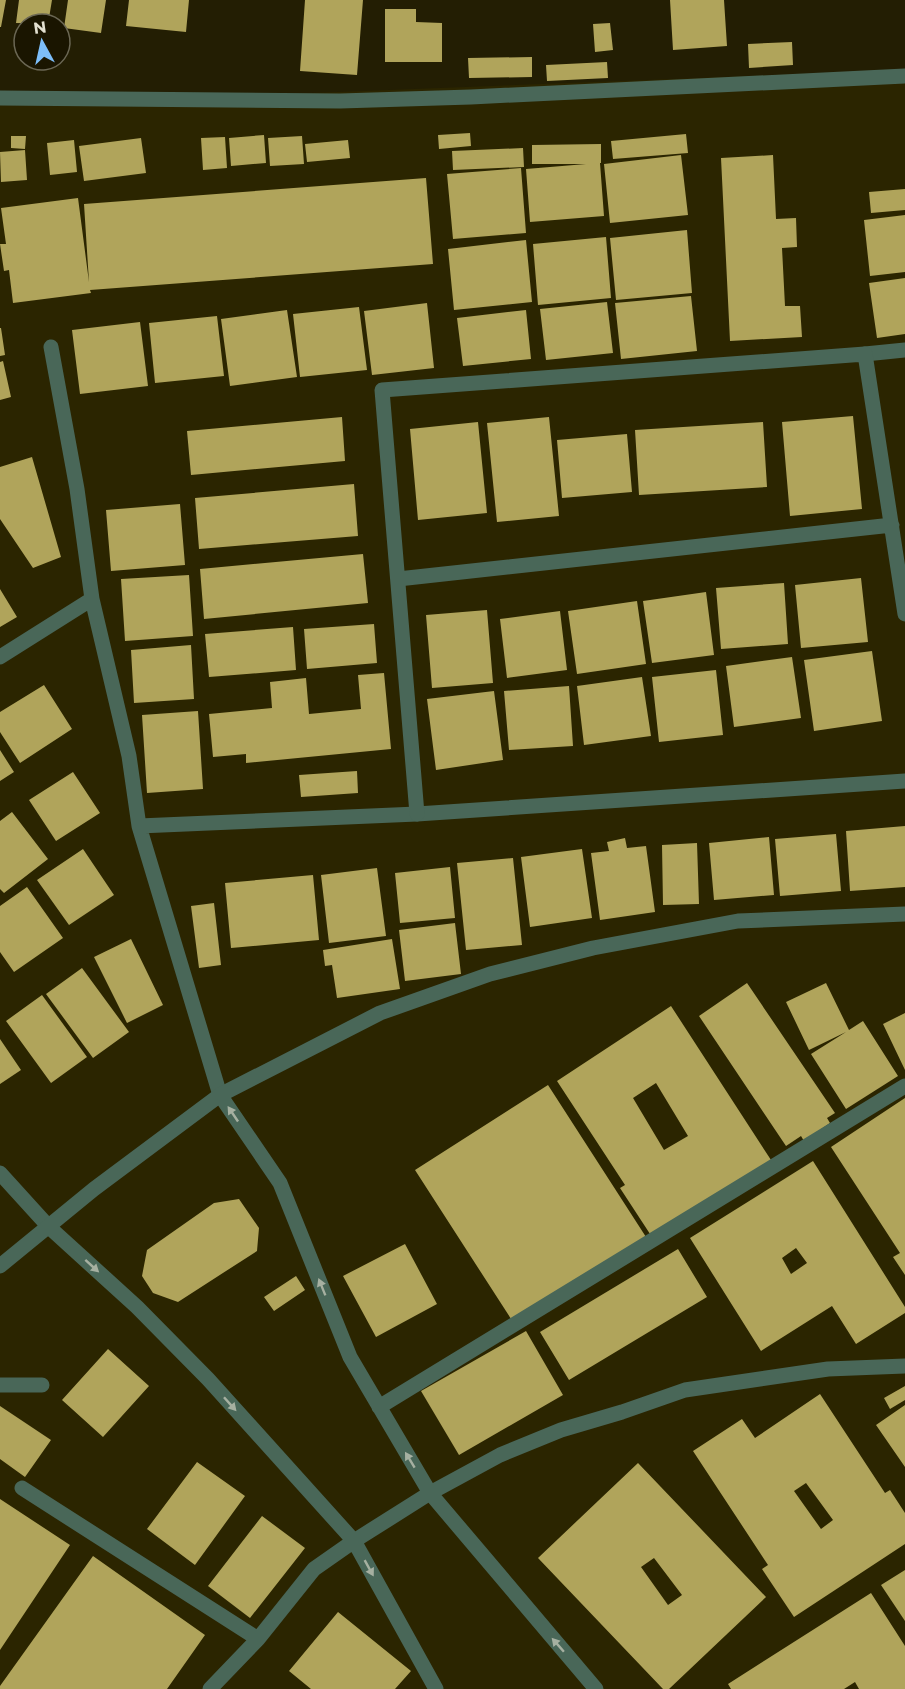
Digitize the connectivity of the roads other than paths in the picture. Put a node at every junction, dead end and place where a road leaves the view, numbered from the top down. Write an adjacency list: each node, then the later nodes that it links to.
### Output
1 (905, 75): 2 (street)
2 (0, 98)
3 (51, 347): 8 (street)
4 (905, 350): 5 (street)
5 (865, 354): 6 (street); 7 (street)
6 (892, 525): 7 (street); 9 (street)
7 (398, 579): 12 (street)
8 (92, 599): 10 (street); 13 (street)
9 (905, 614)
10 (0, 657)
11 (905, 781): 12 (street)
12 (417, 814): 13 (street)
13 (139, 826): 16 (street)
14 (905, 914): 16 (street)
15 (905, 1086): 23 (street)
16 (220, 1095): 18 (street); 23 (street, one-way to 16)
17 (0, 1173): 18 (street)
18 (49, 1227): 19 (street); 26 (street, one-way to 26)
19 (0, 1266)
20 (905, 1365): 25 (street)
21 (0, 1385): 22 (street)
22 (42, 1385)
23 (379, 1407): 25 (street, one-way to 23)
24 (22, 1488): 27 (street)
25 (430, 1493): 26 (street); 30 (street, one-way to 25)
26 (354, 1541): 27 (street); 29 (street, one-way to 29)
27 (258, 1640): 28 (street)
28 (210, 1689)
29 (436, 1689)
30 (596, 1689)

